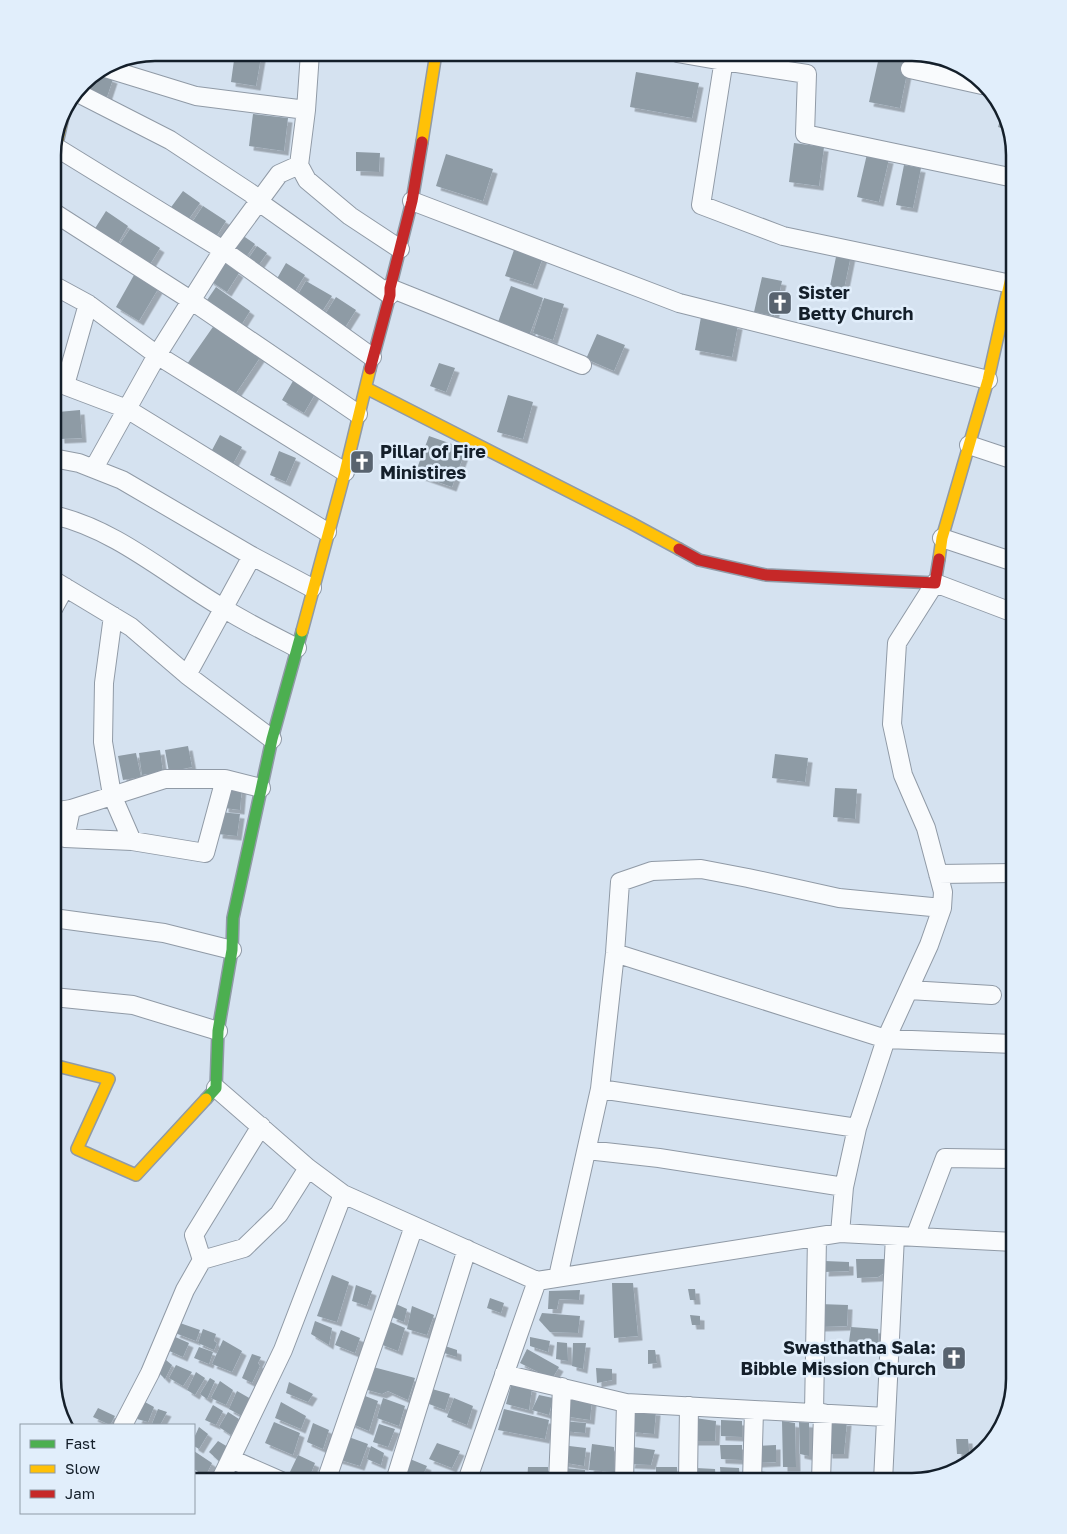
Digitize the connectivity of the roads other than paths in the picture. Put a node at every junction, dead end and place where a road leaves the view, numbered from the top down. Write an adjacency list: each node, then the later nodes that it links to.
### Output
1 (309, 61): 9 (street)
2 (435, 61): 13 (street)
3 (723, 61): 18 (street)
4 (744, 61): 12 (street)
5 (910, 69): 7 (street)
6 (114, 71): 9 (street)
7 (971, 82)
8 (83, 96): 14 (street)
9 (306, 110): 11 (street)
10 (61, 155): 17 (street)
11 (299, 165): 14 (street); 16 (street)
12 (1006, 176)
13 (412, 201): 16 (street); 28 (street)
14 (259, 202): 17 (street); 20 (street)
15 (61, 217): 21 (street)
16 (400, 248): 20 (street)
17 (223, 250): 21 (street); 25 (street)
18 (1006, 283)
19 (61, 289): 22 (street)
20 (390, 291): 25 (street); 26 (street)
21 (192, 301): 24 (street); 32 (street)
22 (88, 304): 24 (street); 27 (street)
23 (1006, 305): 28 (street)
24 (157, 355): 31 (street); 37 (street)
25 (372, 357): 30 (street)
26 (582, 365)
27 (61, 378)
28 (988, 380): 33 (street)
29 (61, 384): 31 (street)
30 (366, 388): 32 (street); 43 (street)
31 (127, 409): 36 (street); 39 (street)
32 (358, 414): 37 (street)
33 (969, 445): 34 (street); 40 (street)
34 (1006, 457)
35 (61, 459): 36 (street)
36 (94, 468): 41 (street)
37 (344, 472): 39 (street)
38 (61, 517): 46 (street)
39 (328, 532): 45 (street)
40 (942, 538): 42 (street); 43 (street)
41 (252, 556): 45 (street); 46 (street)
42 (1006, 559)
43 (935, 584): 47 (street); 59 (street)
44 (61, 585): 48 (street)
45 (312, 588): 49 (street)
46 (223, 608): 49 (street); 50 (street)
47 (1006, 610)
48 (113, 616): 50 (street); 54 (street)
49 (297, 648): 51 (street)
50 (187, 675): 51 (street)
51 (272, 739): 53 (street)
52 (225, 779): 53 (street); 54 (street); 57 (street)
53 (261, 788): 62 (street)
54 (114, 795): 55 (street); 57 (street)
55 (71, 809): 56 (street); 57 (street)
56 (61, 811)
57 (132, 842)
58 (1006, 873): 59 (street)
59 (938, 874): 60 (street)
60 (942, 908): 63 (street); 64 (street)
61 (61, 919): 62 (street)
62 (232, 950): 67 (street)
63 (615, 953): 68 (street); 72 (street)
64 (909, 990): 65 (street); 68 (street)
65 (992, 995)
66 (61, 998): 67 (street)
67 (218, 1031): 71 (street)
68 (886, 1039): 69 (street); 74 (street)
69 (1006, 1044)
70 (61, 1067): 71 (street)
71 (216, 1088): 73 (street)
72 (600, 1089): 74 (street); 75 (street)
73 (262, 1126): 77 (street); 87 (street)
74 (857, 1128): 78 (street)
75 (587, 1150): 78 (street); 88 (street)
76 (1006, 1159): 84 (street)
77 (308, 1168): 79 (street); 87 (street)
78 (844, 1187): 81 (street)
79 (343, 1194): 80 (street); 98 (street)
80 (414, 1226): 86 (street); 101 (street)
81 (840, 1233): 82 (street); 83 (street)
82 (895, 1236): 84 (street); 96 (street)
83 (817, 1237): 88 (street); 95 (street)
84 (915, 1237): 85 (street)
85 (1006, 1242)
86 (467, 1249): 89 (street); 102 (street)
87 (202, 1260): 97 (street)
88 (558, 1277): 89 (street)
89 (537, 1280): 90 (street)
90 (504, 1374): 91 (street); 103 (street)
91 (562, 1387): 92 (street); 104 (street)
92 (626, 1403): 93 (street); 105 (street)
93 (689, 1406): 94 (street); 106 (street)
94 (754, 1410): 95 (street); 107 (street)
95 (818, 1413): 96 (street); 108 (street)
96 (886, 1416): 109 (street)
97 (124, 1424)
98 (231, 1458): 99 (street); 100 (street)
99 (224, 1473)
100 (264, 1473)
101 (329, 1473)
102 (397, 1473)
103 (470, 1473)
104 (558, 1473)
105 (624, 1473)
106 (688, 1473)
107 (752, 1473)
108 (821, 1473)
109 (884, 1473)

